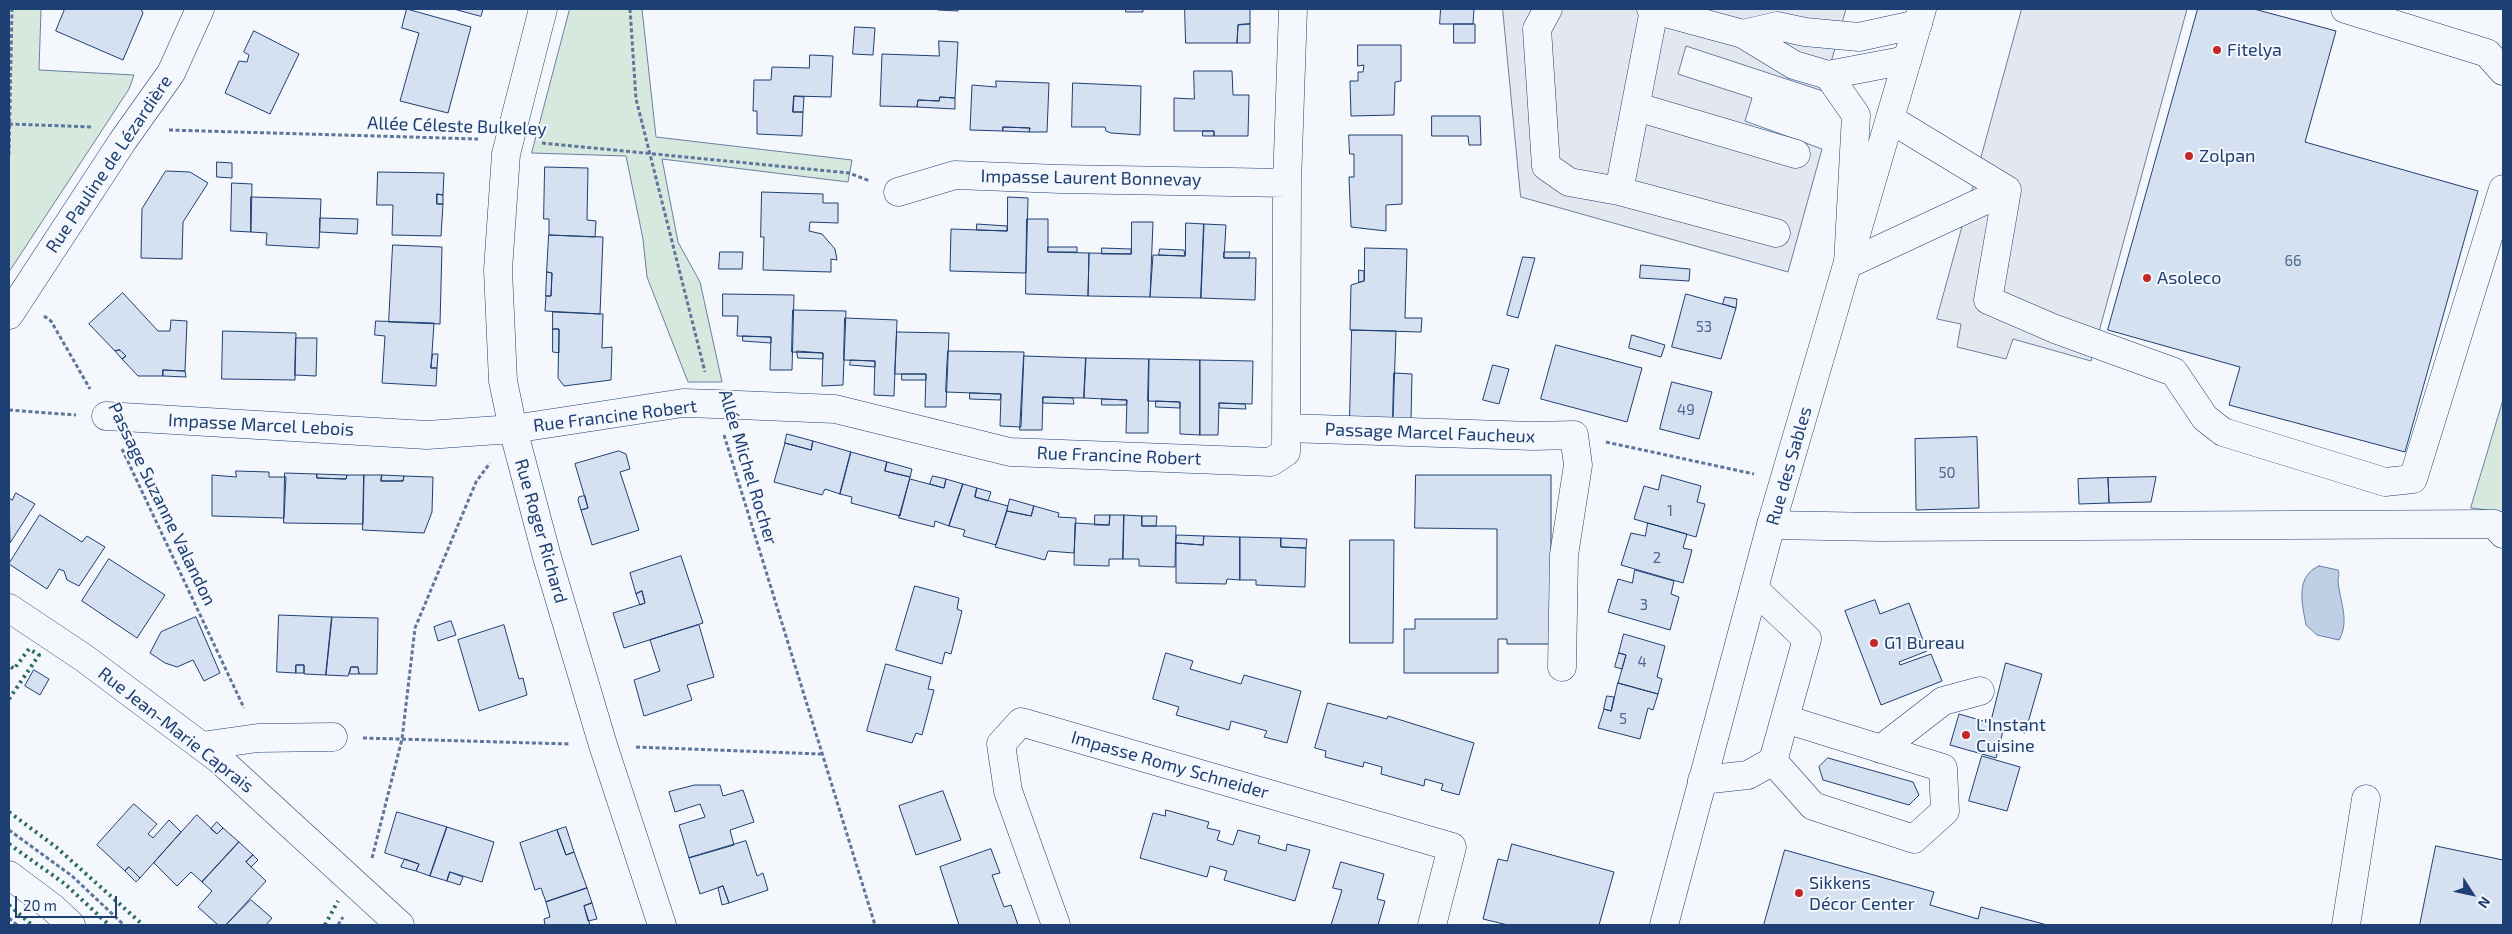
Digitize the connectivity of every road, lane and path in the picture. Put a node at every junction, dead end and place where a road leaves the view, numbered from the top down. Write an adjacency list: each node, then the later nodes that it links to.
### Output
1 (12, 9): 16 (path)
2 (200, 9): 17 (street, Rue Pauline de Lézardière)
3 (543, 9): 18 (street, Rue Roger Richard)
4 (630, 9): 19 (path, Allée Michel Rocher)
5 (1293, 9): 22 (street, Rue Francine Robert)
6 (1548, 9): 26 (street)
7 (1653, 9): 10 (street); 14 (street)
8 (2345, 9): 12 (street)
9 (1920, 16): 10 (street); 11 (street, Rue des Sables)
10 (1778, 28): 13 (street)
11 (1907, 60): 13 (street); 15 (street, Rue des Sables)
12 (2503, 71)
13 (1828, 75): 28 (street)
14 (1637, 107): 20 (street); 26 (street)
15 (1890, 119): 24 (street); 28 (street, Rue des Sables)
16 (10, 124): 17 (path, Allée Céleste Bulkeley); 21 (path)
17 (131, 129): 18 (path, Allée Céleste Bulkeley); 29 (street, Rue Pauline de Lézardière)
18 (510, 140): 19 (path, Allée Céleste Bulkeley); 34 (street, Rue Roger Richard)
19 (649, 152): 25 (path, Allée Céleste Bulkeley); 30 (path, Allée Michel Rocher)
20 (1796, 154)
21 (9, 155)
22 (1287, 183): 25 (street, Impasse Laurent Bonnevay); 33 (street, Rue Francine Robert)
23 (2503, 189): 24 (street)
24 (2007, 190): 28 (street)
25 (898, 192)
26 (1619, 192): 27 (street)
27 (1776, 233)
28 (1848, 264): 36 (street, Rue des Sables)
29 (14, 307): 32 (path, Passage Suzanne Valandon)
30 (715, 404): 33 (street, Rue Francine Robert); 34 (street, Rue Francine Robert); 61 (path, Allée Michel Rocher)
31 (9, 410): 32 (path)
32 (106, 416): 34 (street, Impasse Marcel Lebois); 45 (path, Passage Suzanne Valandon)
33 (1286, 428): 35 (street, Passage Marcel Faucheux)
34 (513, 430): 53 (path); 60 (street, Rue Roger Richard)
35 (1574, 435): 36 (path); 41 (street)
36 (1784, 481): 37 (street, Rue des Sables)
37 (1771, 525): 38 (street); 39 (street, Rue des Sables)
38 (2503, 534)
39 (1754, 589): 43 (street); 49 (street, Rue des Sables)
40 (9, 608): 46 (street, Rue Jean-Marie Caprais)
41 (1562, 667)
42 (1980, 691): 47 (street)
43 (1785, 719): 47 (street); 48 (street)
44 (333, 737): 45 (street)
45 (258, 738): 46 (street)
46 (201, 746): 53 (street, Rue Jean-Marie Caprais)
47 (1882, 749): 48 (street)
48 (1773, 761): 49 (street)
49 (1702, 780): 64 (street, Rue des Sables)
50 (2366, 799): 65 (street)
51 (9, 830): 57 (path)
52 (9, 875): 56 (street)
53 (362, 890): 58 (path); 59 (street, Rue Jean-Marie Caprais)
54 (9, 918): 55 (path)
55 (17, 925)
56 (71, 925)
57 (124, 925)
58 (338, 925)
59 (400, 925)
60 (662, 925)
61 (875, 925)
62 (1056, 925): 63 (street, Impasse Romy Schneider)
63 (1432, 925)
64 (1664, 925)
65 (2346, 925)

